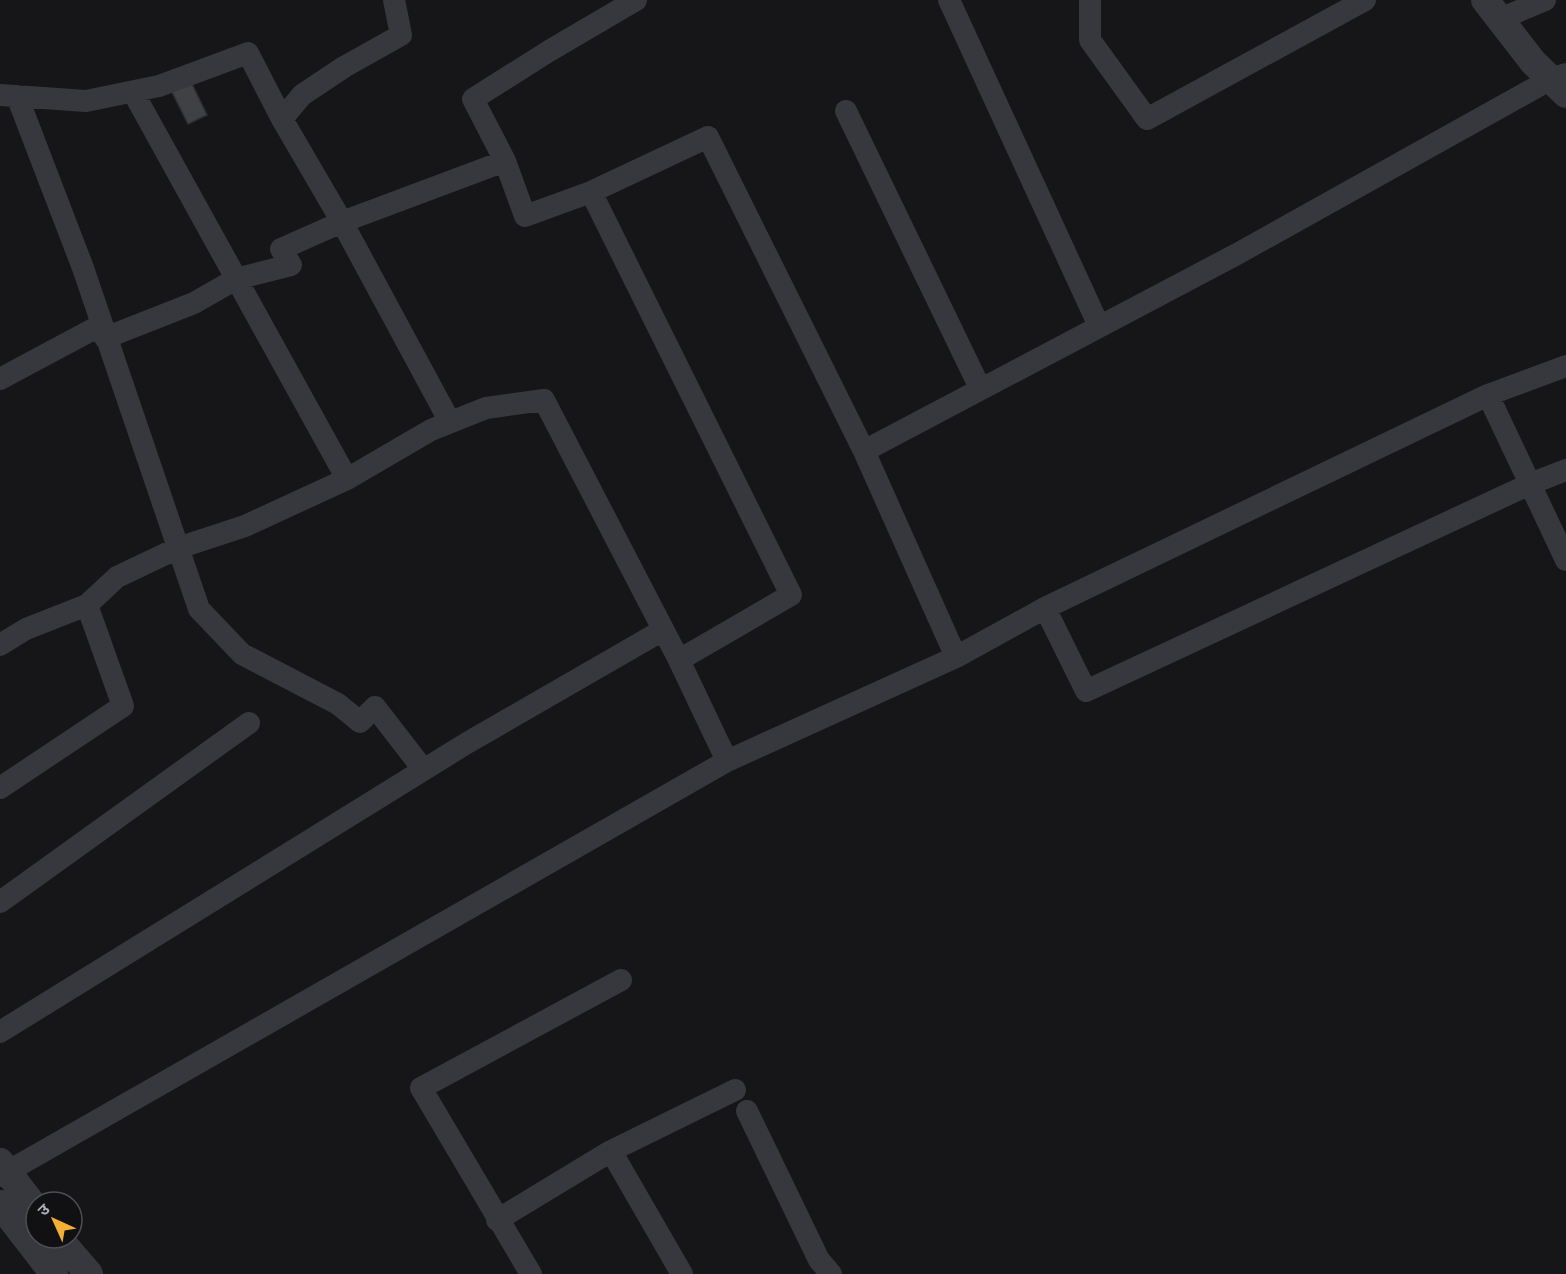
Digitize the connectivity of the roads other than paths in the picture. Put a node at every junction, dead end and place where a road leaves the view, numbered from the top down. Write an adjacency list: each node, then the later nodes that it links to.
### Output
1 (393, 0): 12 (street)
2 (636, 0): 13 (street)
3 (949, 0): 17 (street)
4 (1090, 0): 5 (street)
5 (1365, 0)
6 (1545, 0): 7 (street)
7 (1492, 10): 8 (street)
8 (1561, 82): 17 (street)
9 (133, 92): 10 (street); 12 (street); 16 (street)
10 (9, 96): 18 (street)
11 (846, 111): 21 (street)
12 (282, 119): 15 (street)
13 (505, 161): 14 (street); 15 (street)
14 (591, 192): 24 (street); 35 (street)
15 (342, 222): 16 (street); 23 (street)
16 (236, 279): 18 (street); 26 (street)
17 (1099, 326): 21 (street)
18 (103, 332): 20 (street); 28 (street)
19 (1566, 366): 22 (street)
20 (0, 379)
21 (980, 388): 24 (street)
22 (1488, 395): 27 (street); 31 (street)
23 (450, 423): 26 (street); 32 (street)
24 (864, 451): 34 (street)
25 (1566, 471): 27 (street)
26 (347, 479): 28 (street)
27 (1530, 484): 29 (street); 31 (street)
28 (178, 548): 30 (street); 38 (street)
29 (1566, 560)
30 (87, 605): 33 (street); 39 (street)
31 (1045, 608): 34 (street)
32 (663, 630): 35 (street); 38 (street)
33 (0, 645)
34 (956, 657): 37 (street)
35 (678, 660): 37 (street)
36 (249, 723): 40 (street)
37 (727, 760): 46 (street)
38 (423, 770): 42 (street)
39 (0, 788)
40 (0, 902)
41 (621, 980): 49 (street)
42 (0, 1032)
43 (735, 1090): 45 (street)
44 (747, 1111): 55 (street)
45 (611, 1151): 49 (street); 54 (street)
46 (2, 1170): 47 (street)
47 (24, 1195)
48 (0, 1204): 51 (street)
49 (497, 1220): 53 (street)
50 (68, 1250): 52 (street)
51 (54, 1274)
52 (89, 1274)
53 (531, 1274)
54 (682, 1274)
55 (831, 1274)

